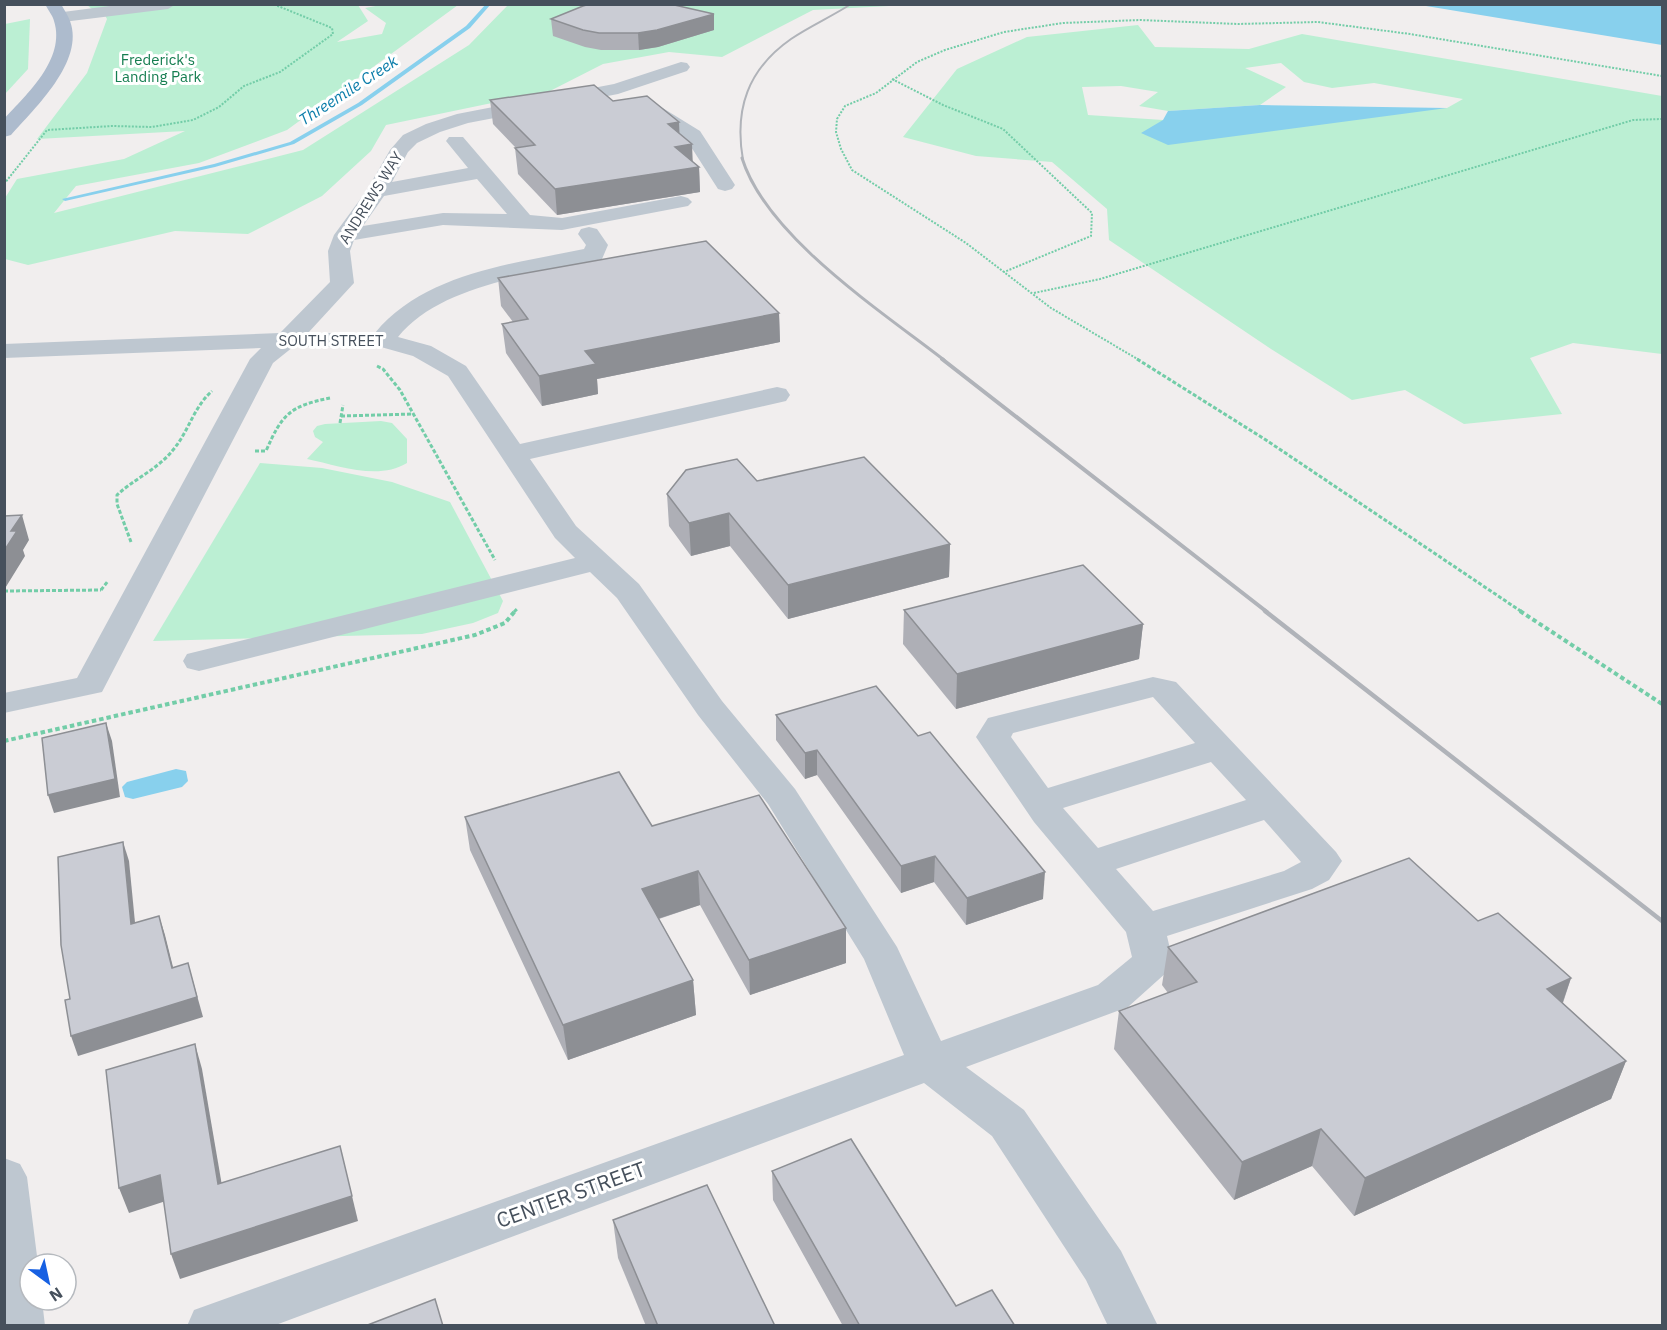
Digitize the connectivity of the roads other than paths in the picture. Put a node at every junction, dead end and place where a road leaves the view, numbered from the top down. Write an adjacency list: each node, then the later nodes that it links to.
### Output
1 (168, 4): 2 (street)
2 (58, 11): 5 (main road)
3 (681, 67): 4 (street, ANDREWS WAY)
4 (618, 89): 8 (street); 9 (street, ANDREWS WAY)
5 (4, 131)
6 (456, 141): 7 (street)
7 (482, 172): 9 (street); 11 (street)
8 (725, 185)
9 (377, 190): 13 (street, ANDREWS WAY)
10 (681, 202): 11 (street)
11 (524, 220): 13 (street)
12 (589, 234): 16 (street)
13 (345, 235): 14 (street, ANDREWS WAY)
14 (287, 340): 15 (street, SOUTH STREET); 16 (street, SOUTH STREET); 21 (street, ANDREWS WAY)
15 (4, 351)
16 (377, 352): 18 (street, SOUTH STREET)
17 (777, 395): 18 (street)
18 (514, 454): 19 (street, SOUTH STREET)
19 (595, 562): 20 (street); 27 (street, SOUTH STREET)
20 (199, 661)
21 (4, 704)
22 (1218, 748): 23 (street); 23 (street); 24 (street)
23 (1040, 803): 25 (street)
24 (1271, 805): 25 (street); 26 (street)
25 (1090, 864): 26 (street)
26 (1145, 928): 27 (street, CENTER STREET)
27 (930, 1064): 30 (street, CENTER STREET); 31 (street)
28 (4, 1177): 29 (street)
29 (21, 1326)
30 (212, 1326)
31 (1133, 1326)

